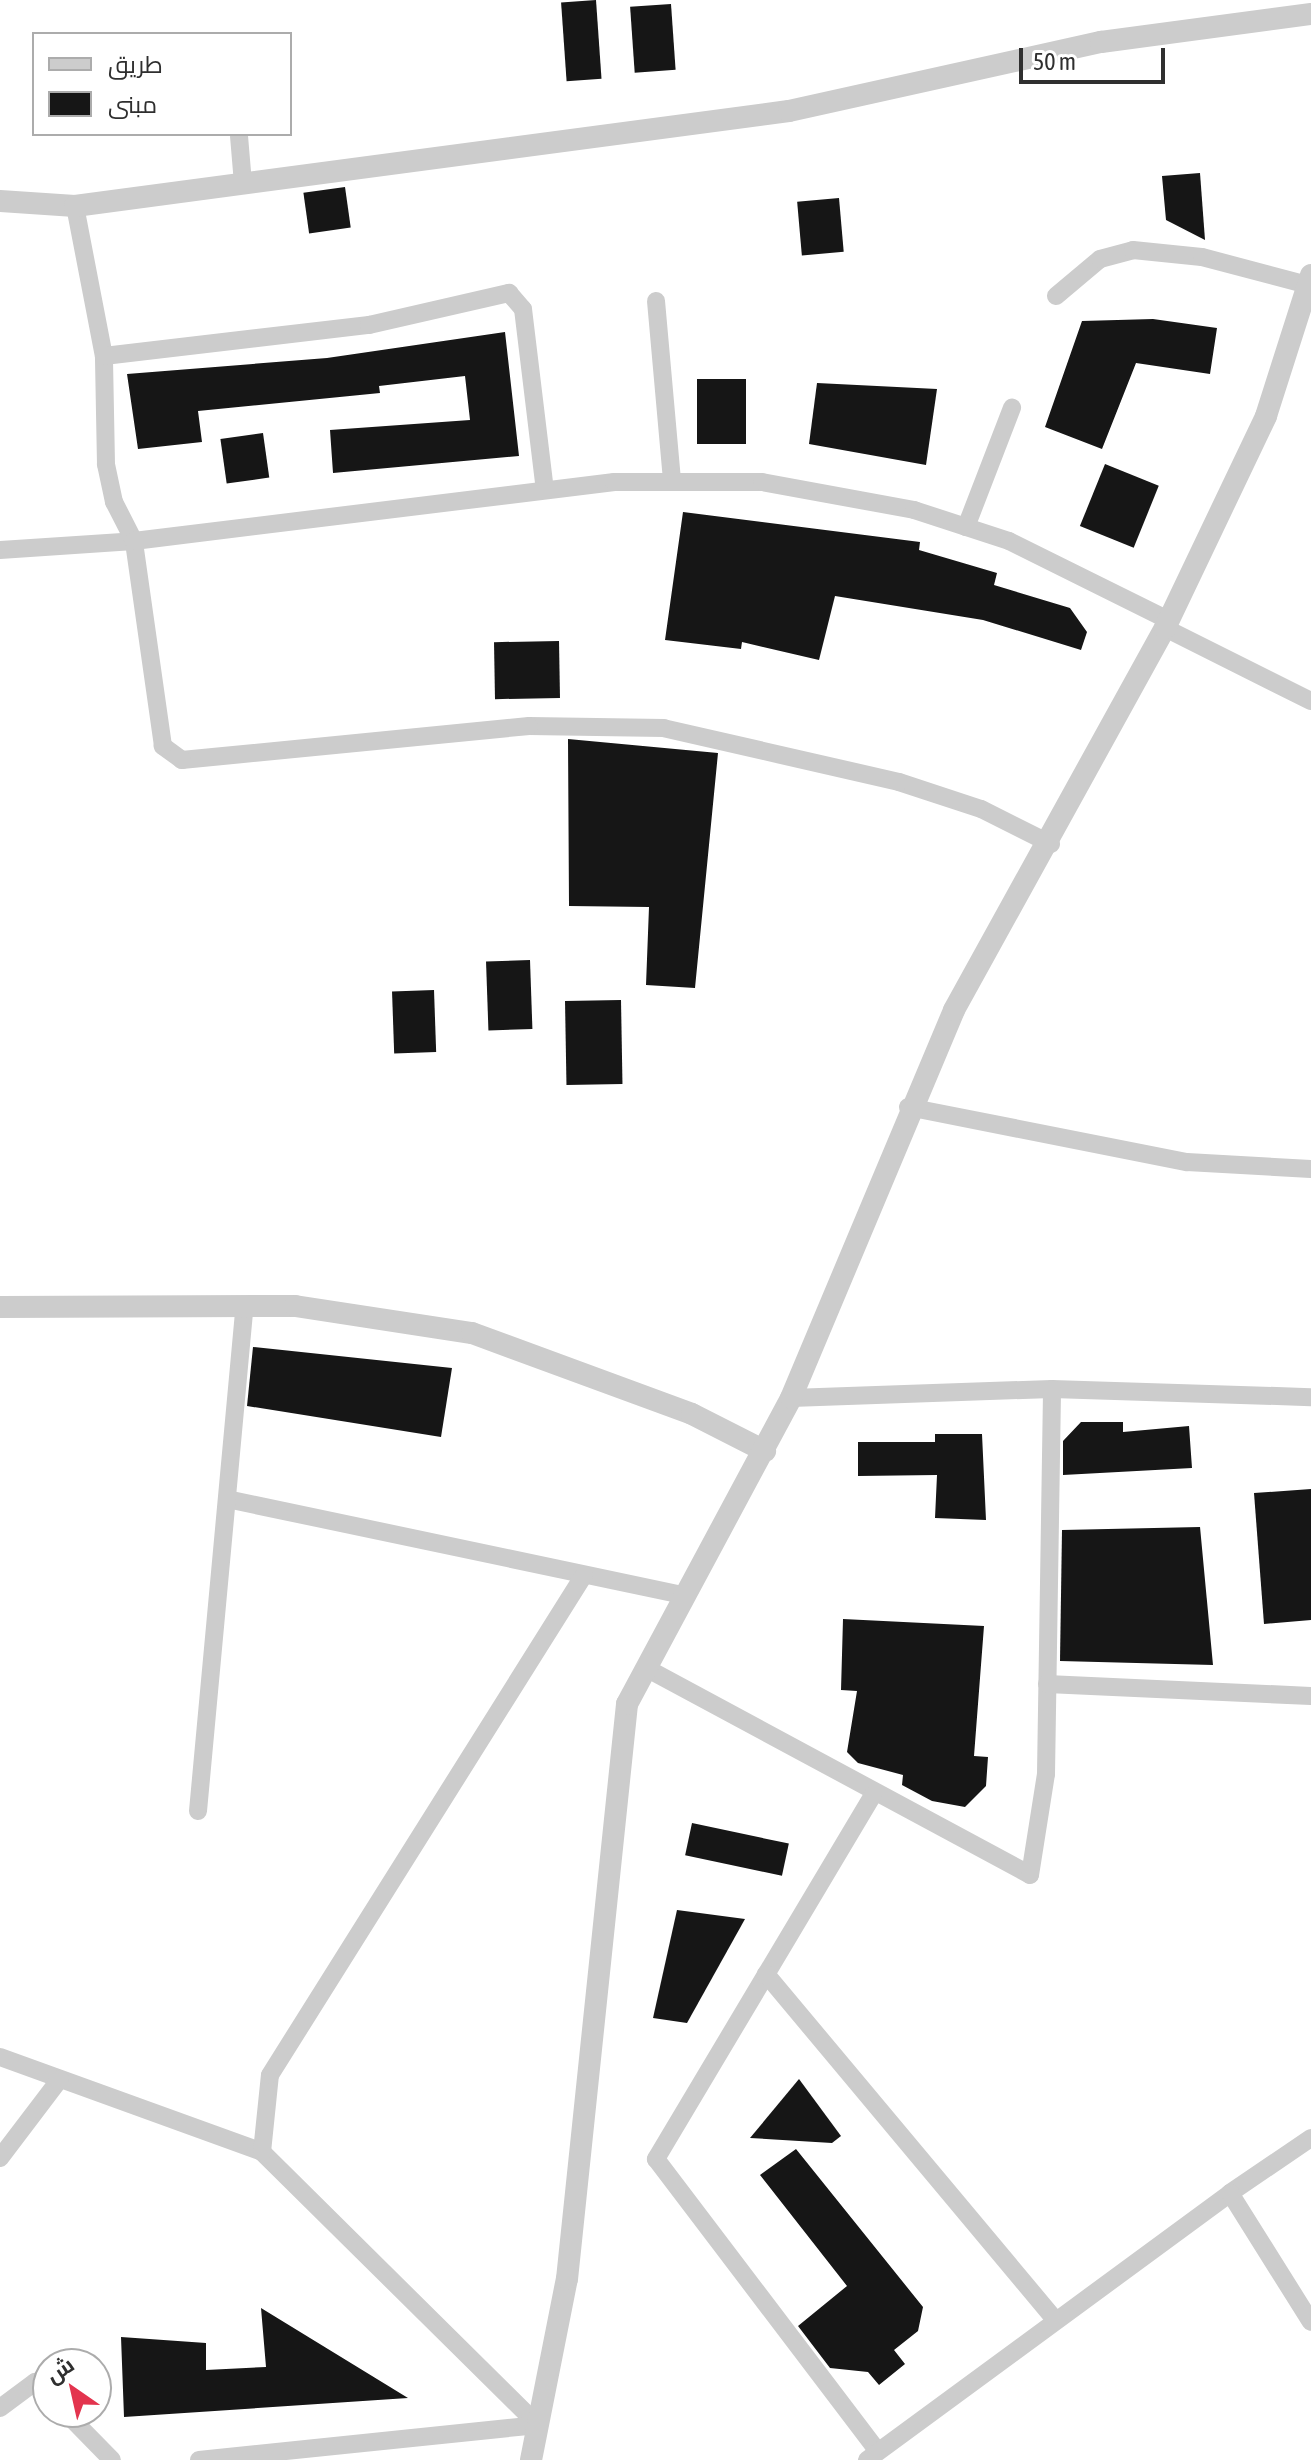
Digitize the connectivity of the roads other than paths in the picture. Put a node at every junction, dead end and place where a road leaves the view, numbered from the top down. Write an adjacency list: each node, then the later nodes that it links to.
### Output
1 (1311, 14): 3 (street)
2 (239, 136): 3 (street)
3 (243, 184): 5 (street)
4 (0, 201): 5 (street)
5 (75, 206): 9 (street)
6 (1309, 280): 7 (street); 16 (street)
7 (1056, 296)
8 (656, 301): 11 (street)
9 (104, 356): 12 (street); 14 (street)
10 (1012, 408): 13 (street)
11 (672, 479): 12 (street); 13 (street)
12 (545, 490): 14 (street)
13 (966, 527): 16 (street)
14 (134, 541): 15 (street); 18 (street)
15 (0, 550)
16 (1166, 624): 17 (street); 18 (street)
17 (1311, 701)
18 (1051, 844): 19 (street)
19 (908, 1107): 20 (street); 25 (street)
20 (1311, 1169)
21 (0, 1307): 22 (street)
22 (244, 1312): 26 (street); 27 (street)
23 (1052, 1389): 24 (street); 25 (street); 31 (street)
24 (1311, 1397)
25 (791, 1398): 26 (street)
26 (765, 1451): 29 (street)
27 (227, 1499): 28 (street); 34 (street)
28 (584, 1575): 29 (street); 39 (street)
29 (686, 1596): 30 (street)
30 (646, 1668): 33 (street); 46 (street)
31 (1047, 1684): 32 (street); 33 (street)
32 (1311, 1696)
33 (873, 1795): 35 (street)
34 (198, 1811)
35 (766, 1974): 42 (street); 48 (street)
36 (0, 2057): 37 (street)
37 (60, 2079): 39 (street); 40 (street)
38 (1311, 2138): 41 (street)
39 (262, 2152): 46 (street)
40 (0, 2158)
41 (1230, 2193): 42 (street); 43 (street)
42 (1055, 2320): 48 (street)
43 (1311, 2322)
44 (32, 2384): 45 (street)
45 (0, 2408)
46 (538, 2425): 50 (street); 51 (street)
47 (81, 2428): 49 (street)
48 (873, 2455)
49 (112, 2460)
50 (199, 2460)
51 (531, 2460)

